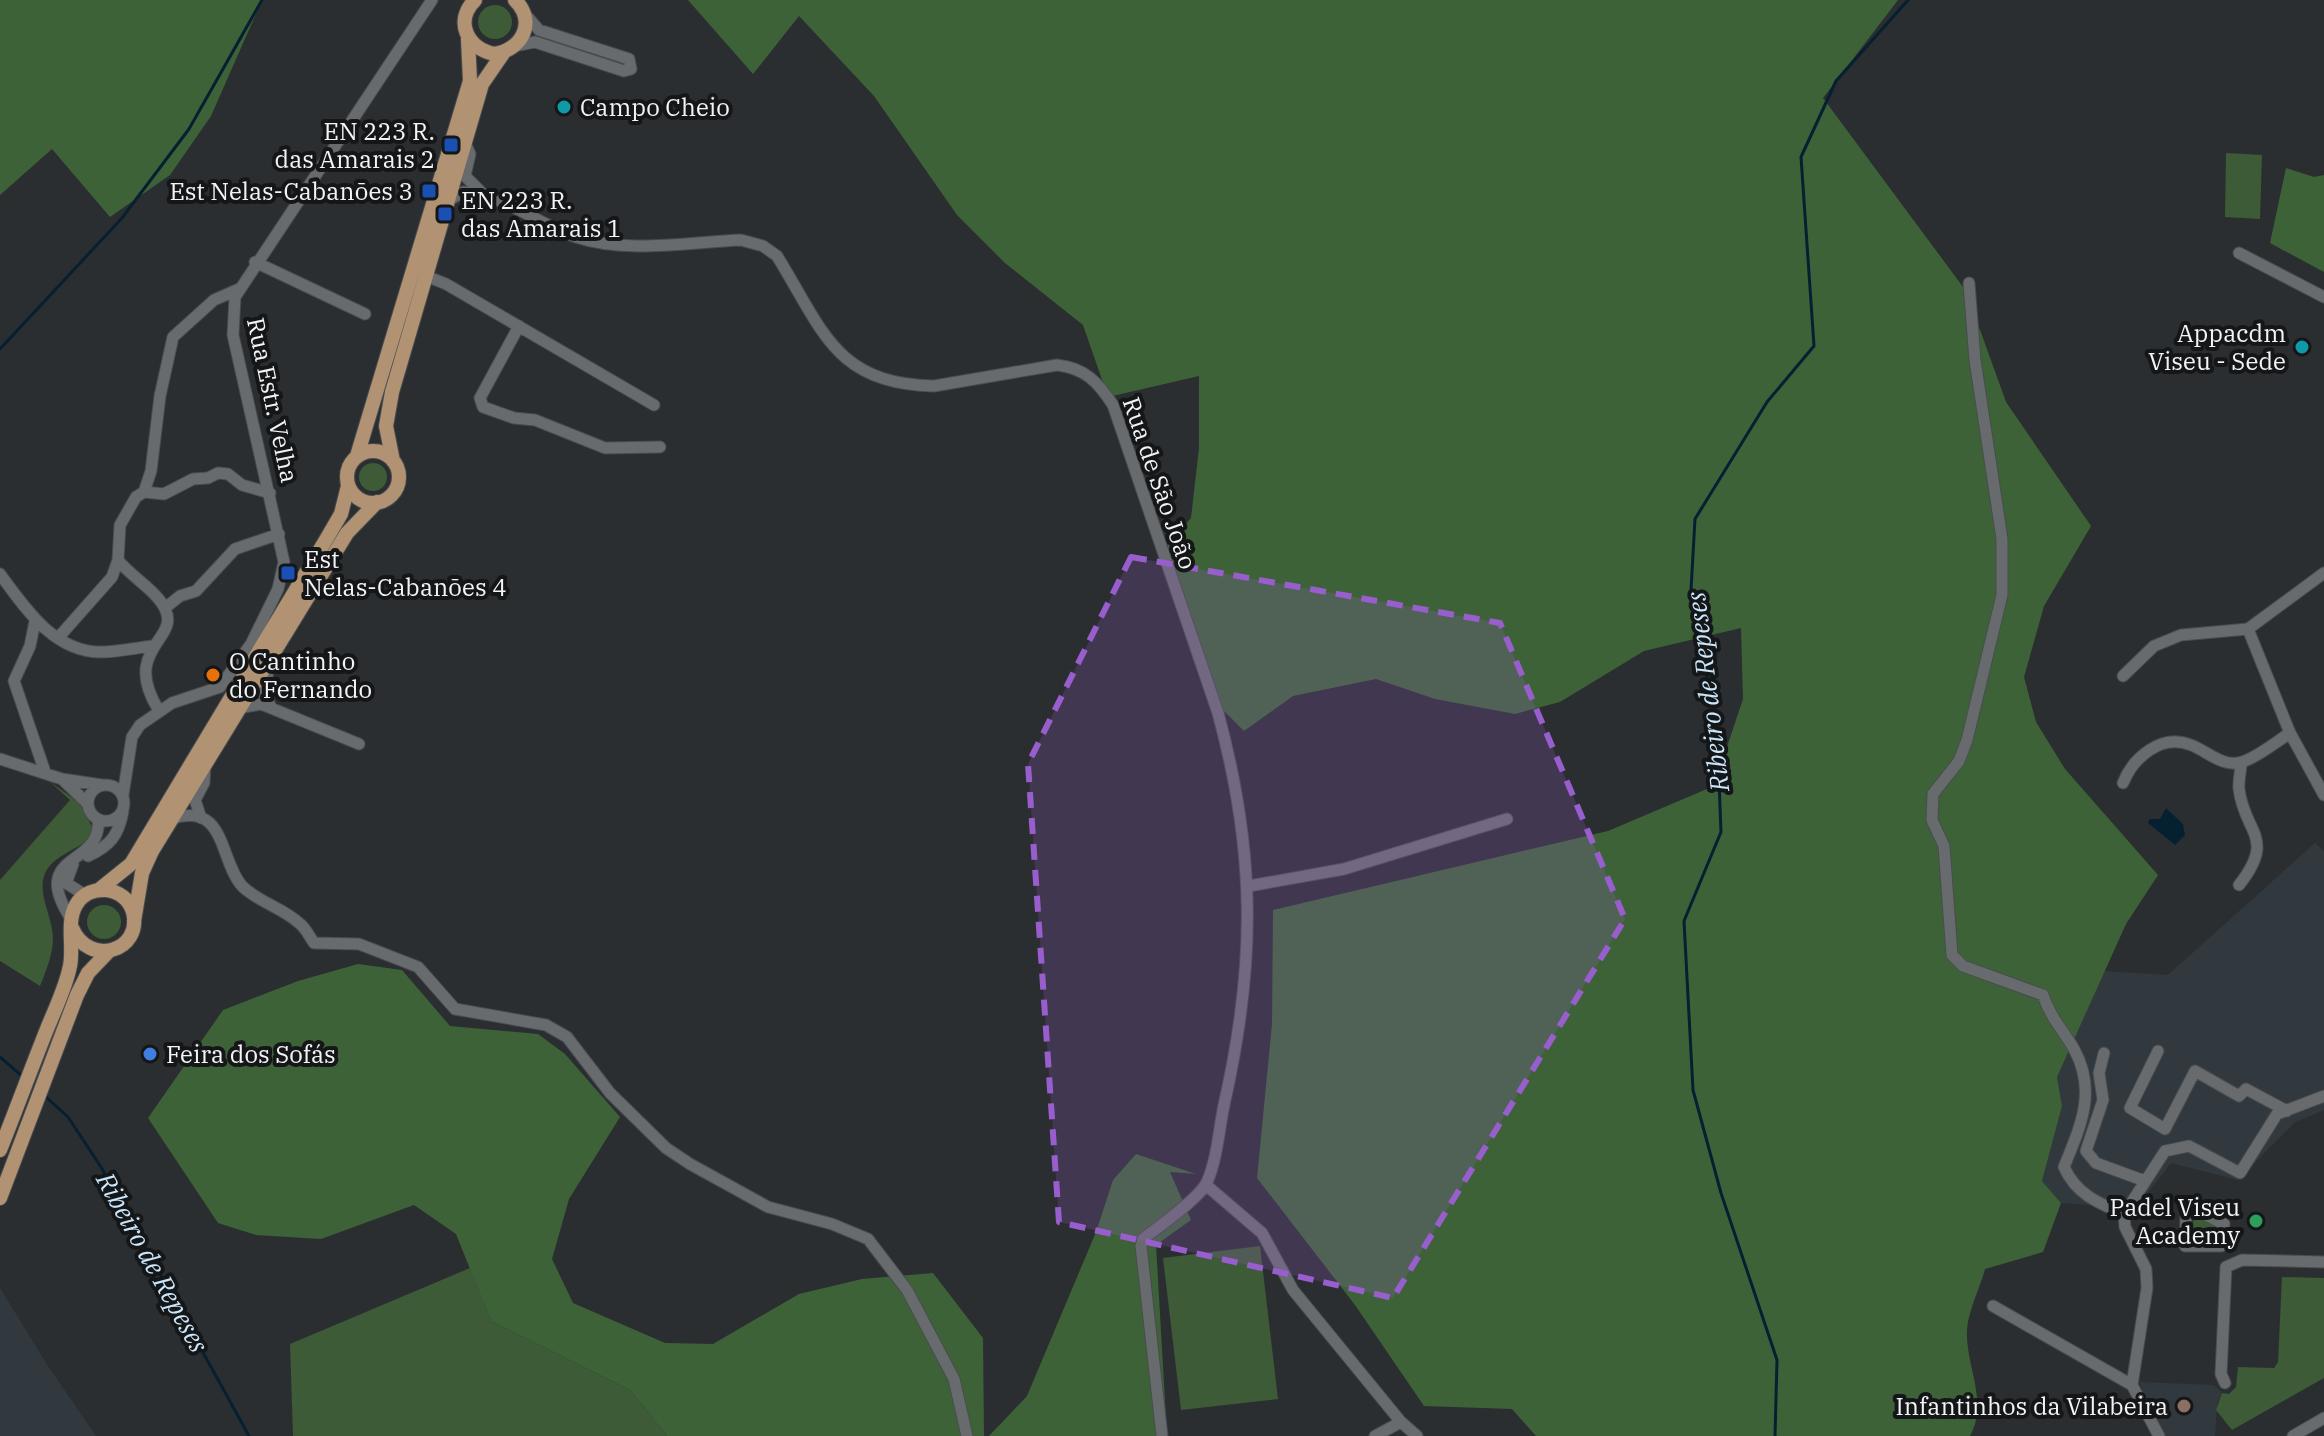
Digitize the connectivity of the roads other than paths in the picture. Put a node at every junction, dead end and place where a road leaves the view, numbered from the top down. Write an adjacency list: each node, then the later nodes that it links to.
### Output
1 (432, 0): 10 (street, Rua Estr. Velha)
2 (475, 0): 4 (main road)
3 (520, 4): 5 (main road); 5 (street)
4 (468, 39): 5 (main road); 19 (main road)
5 (510, 49): 6 (main road)
6 (465, 143): 7 (street); 8 (main road)
7 (486, 196): 8 (street); 59 (street, Rua de São João)
8 (449, 200): 11 (main road)
9 (2239, 253): 14 (street)
10 (255, 262): 13 (street, Rua Estr. Velha); 15 (street)
11 (426, 276): 16 (street); 20 (main road)
12 (1969, 283): 73 (street)
13 (239, 289): 22 (street); 23 (street, Rua Estr. Velha)
14 (2324, 297)
15 (365, 314)
16 (519, 326): 17 (street); 18 (street)
17 (654, 405)
18 (660, 447)
19 (357, 456): 20 (main road); 21 (main road)
20 (393, 461): 24 (main road)
21 (348, 486): 24 (main road); 36 (main road)
22 (144, 492): 23 (street); 26 (street)
23 (270, 493): 25 (street, Rua Estr. Velha)
24 (377, 502): 34 (main road)
25 (279, 534): 29 (street); 37 (street, Rua Estr. Velha)
26 (118, 560): 29 (street); 32 (street)
27 (2324, 573): 31 (street)
28 (0, 574): 30 (street)
29 (165, 608): 33 (street)
30 (35, 621): 32 (street); 46 (street)
31 (2248, 629): 35 (street); 41 (street)
32 (58, 638): 33 (street)
33 (152, 646): 40 (street)
34 (270, 656): 38 (street); 39 (main road)
35 (2123, 676)
36 (239, 683): 37 (street); 39 (main road)
37 (220, 687): 39 (street); 40 (street)
38 (272, 707): 39 (street); 42 (street)
39 (231, 708): 44 (main road); 60 (main road)
40 (158, 709): 50 (street)
41 (2290, 733): 45 (street); 51 (street)
42 (359, 744)
43 (0, 759): 46 (street)
44 (205, 763): 54 (street); 56 (main road)
45 (2241, 763): 48 (street); 58 (street)
46 (45, 772): 47 (street)
47 (62, 779): 49 (street); 52 (street)
48 (2123, 783)
49 (102, 785): 50 (street); 52 (street)
50 (123, 795): 53 (street)
51 (2324, 795)
52 (88, 804): 55 (street)
53 (123, 811): 55 (street); 61 (street)
54 (201, 818): 56 (street); 84 (street)
55 (98, 819): 63 (street)
56 (171, 819): 62 (main road)
57 (1507, 819): 59 (street)
58 (2239, 885)
59 (1249, 886): 71 (street, Rua de São João)
60 (100, 889): 61 (main road); 62 (main road)
61 (85, 895): 63 (main road)
62 (134, 921): 64 (main road)
63 (72, 924): 64 (main road); 69 (main road)
64 (109, 951): 72 (main road)
65 (2158, 1051): 68 (street)
66 (2104, 1053): 70 (street)
67 (2324, 1096): 68 (street)
68 (2287, 1111): 70 (street)
69 (0, 1150)
70 (2145, 1181): 73 (street)
71 (1206, 1185): 83 (street); 85 (street)
72 (0, 1198)
73 (2124, 1214): 81 (street)
74 (2224, 1231): 75 (street); 75 (street); 76 (street)
75 (2211, 1246): 78 (street)
76 (2242, 1260): 77 (street); 78 (street)
77 (2324, 1262)
78 (2226, 1267): 80 (street)
79 (1993, 1306): 81 (street)
80 (2225, 1383)
81 (2132, 1385): 88 (street)
82 (2324, 1418): 89 (street)
83 (1401, 1422): 86 (street); 87 (street)
84 (967, 1436)
85 (1162, 1436)
86 (1375, 1436)
87 (1417, 1436)
88 (2159, 1436)
89 (2293, 1436)

